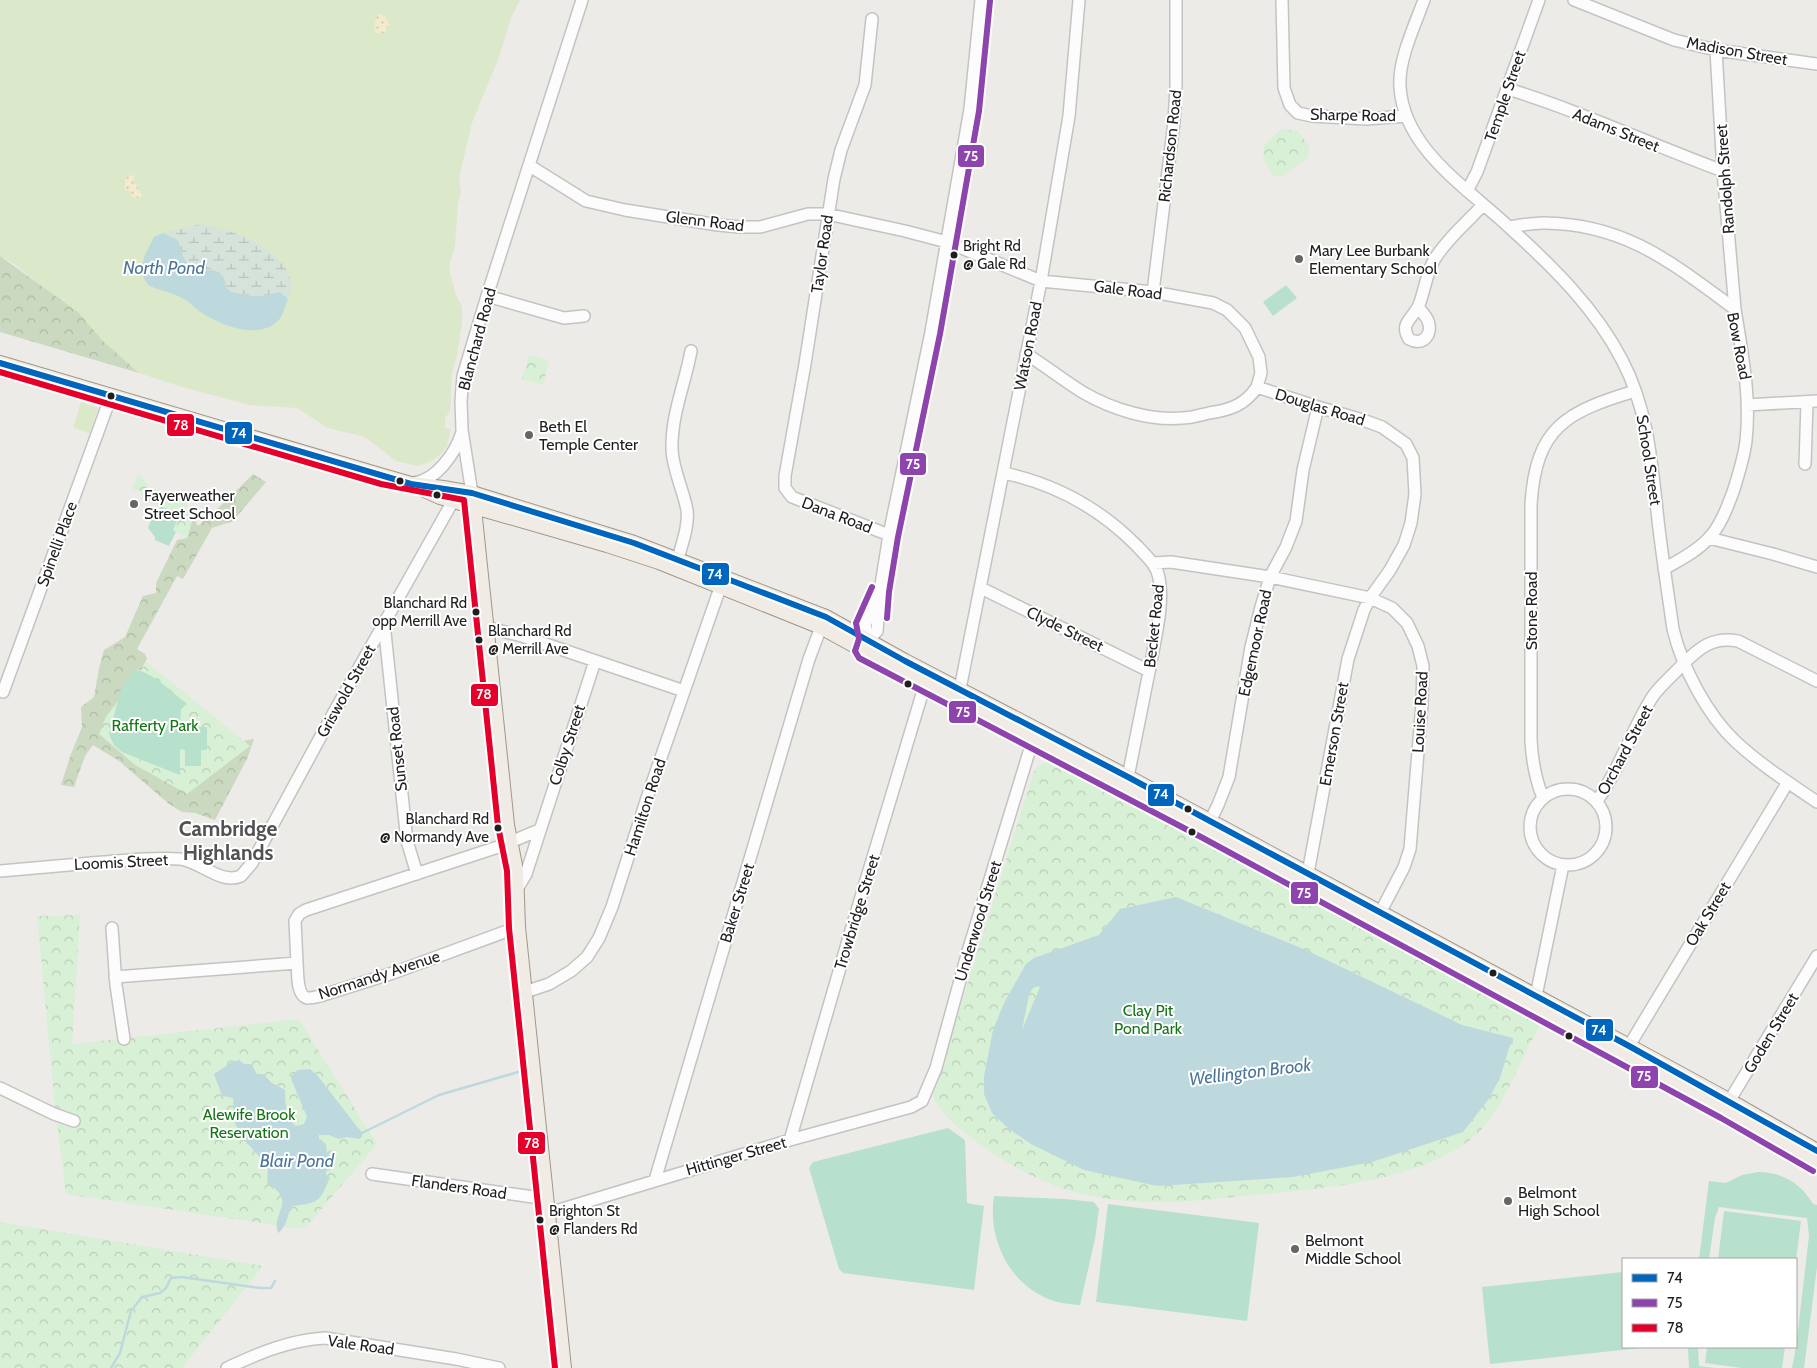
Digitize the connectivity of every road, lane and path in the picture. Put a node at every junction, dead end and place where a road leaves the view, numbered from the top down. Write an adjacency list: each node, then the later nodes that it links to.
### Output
1 (582, 0): 14 (street, Blanchard Road)
2 (981, 0): 20 (street)
3 (1079, 0): 21 (street, Watson Road)
4 (1176, 0): 22 (street, Richardson Road)
5 (1282, 0): 13 (street, Sharpe Road)
6 (1424, 0): 13 (street, School Street)
7 (1539, 0): 12 (street, Temple Street)
8 (1574, 0): 10 (street, Madison Street)
9 (872, 19): 18 (street, Taylor Road)
10 (1716, 50): 11 (street, Madison Street); 15 (street, Randolph Street)
11 (1817, 64)
12 (1508, 89): 15 (street, Adams Street); 16 (street, Temple Street)
13 (1406, 116): 16 (street, School Street)
14 (530, 166): 18 (street, Glenn Road); 23 (street, Blanchard Road)
15 (1723, 171): 25 (street, Randolph Street)
16 (1467, 190): 17 (street, School Street)
17 (1483, 205): 19 (street, School Street); 24 (street)
18 (828, 214): 20 (street, Glenn Road); 40 (street, Taylor Road)
19 (1510, 227): 25 (street, Bow Road); 31 (street, School Street)
20 (947, 242): 21 (street, Gale Road); 43 (street)
21 (1041, 282): 22 (street, Gale Road); 28 (street, Watson Road)
22 (1153, 292): 30 (street, Gale Road)
23 (487, 296): 26 (street); 36 (street, Blanchard Road)
24 (1418, 307)
25 (1735, 309): 34 (street, Bow Road)
26 (584, 316)
27 (691, 351): 45 (street)
28 (1026, 354): 30 (street, Douglas Road); 38 (street, Watson Road)
29 (0, 363): 32 (main road)
30 (1257, 387): 35 (street, Douglas Road)
31 (1635, 391): 48 (street, School Street); 68 (street, Stone Road)
32 (111, 396): 39 (main road); 63 (street, Spinelli Place)
33 (1812, 402): 34 (street); 37 (street)
34 (1747, 405): 44 (street, Bow Road)
35 (1318, 407): 49 (street, Edgemoor Road); 52 (street, Douglas Road)
36 (462, 430): 39 (street); 41 (street, Blanchard Road)
37 (1805, 464)
38 (1004, 472): 46 (street, Becket Road); 51 (street, Watson Road)
39 (411, 484): 41 (main road); 42 (main road)
40 (787, 491): 43 (street, Dana Road)
41 (473, 500): 42 (main road); 45 (main road); 50 (main road); 55 (main road, Blanchard Road)
42 (453, 501): 54 (street, Griswold Street)
43 (889, 535): 56 (street)
44 (1709, 538): 47 (street); 48 (street, Bow Road)
45 (678, 559): 53 (main road)
46 (1153, 563): 49 (street, Louise Road); 59 (street, Becket Road)
47 (1817, 567)
48 (1664, 569): 58 (street, School Street)
49 (1270, 577): 52 (street, Louise Road); 71 (street, Edgemoor Road)
50 (721, 585): 53 (main road); 62 (street, Hamilton Road)
51 (981, 588): 59 (street, Clyde Street); 64 (street, Watson Road)
52 (1370, 598): 78 (street, Emerson Street); 80 (street, Louise Road)
53 (824, 622): 56 (main road); 98 (street, Baker Street)
54 (384, 623): 76 (street, Sunset Road); 77 (street, Griswold Street)
55 (485, 627): 57 (street); 73 (main road, Blanchard Road)
56 (866, 645): 60 (main road)
57 (595, 661): 62 (street); 72 (street, Colby Street)
58 (1684, 663): 61 (street, Orchard Street); 66 (street, School Street); 69 (street, Orchard Street)
59 (1149, 671): 67 (street, Becket Road)
60 (927, 679): 64 (main road); 94 (street, Trowbridge Street)
61 (1817, 681)
62 (684, 691): 86 (street, Hamilton Road)
63 (3, 692)
64 (959, 695): 65 (main road)
65 (1036, 735): 67 (main road); 91 (street, Underwood Street)
66 (1788, 782): 70 (street, School Street); 89 (street, Oak Street)
67 (1127, 783): 71 (main road)
68 (1543, 798): 69 (street); 74 (street)
69 (1597, 801): 74 (street, Orchard Street)
70 (1817, 802)
71 (1207, 825): 78 (main road)
72 (539, 830): 73 (street); 79 (street, Colby Street)
73 (511, 843): 76 (street); 79 (main road, Blanchard Road)
74 (1563, 865): 87 (street)
75 (0, 871): 77 (street, Loomis Street)
76 (417, 874): 84 (street)
77 (238, 878)
78 (1307, 879): 80 (main road)
79 (516, 891): 81 (main road, Blanchard Road)
80 (1378, 917): 87 (main road); 92 (main road)
81 (518, 927): 84 (street, Normandy Avenue); 86 (main road, Blanchard Road)
82 (112, 928): 85 (street)
83 (1817, 956): 92 (street, Goden Street)
84 (297, 963): 85 (street)
85 (115, 977): 88 (street)
86 (524, 992): 99 (main road, Blanchard Road)
87 (1536, 996): 89 (main road)
88 (124, 1039)
89 (1629, 1046): 92 (main road)
90 (0, 1088): 93 (street)
91 (922, 1101): 94 (street, Hittinger Street)
92 (1727, 1105): 95 (main road); 96 (main road)
93 (74, 1121)
94 (790, 1140): 98 (street, Hittinger Street)
95 (1817, 1151)
96 (1817, 1163)
97 (372, 1174): 99 (street, Flanders Road)
98 (655, 1180): 99 (street, Hittinger Street)
99 (548, 1206): 102 (main road, Blanchard Road)
100 (227, 1368): 101 (street, Vale Road)
101 (499, 1368)
102 (564, 1368)

